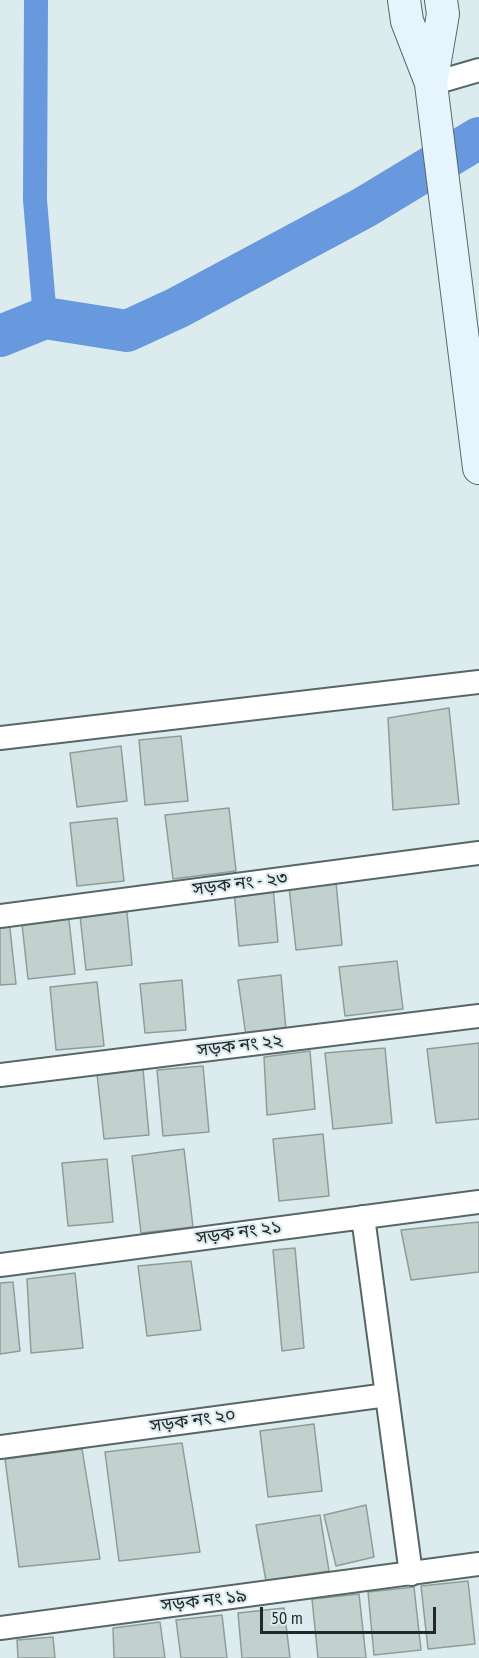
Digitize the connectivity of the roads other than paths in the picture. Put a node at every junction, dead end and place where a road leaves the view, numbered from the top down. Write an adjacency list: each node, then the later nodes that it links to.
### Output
1 (404, 0): 4 (street)
2 (441, 0): 4 (street)
3 (479, 69): 4 (street)
4 (431, 84): 5 (street)
5 (479, 468)
6 (479, 682): 7 (street)
7 (0, 738)
8 (479, 853): 9 (street, সড়ক নং - ২৩)
9 (0, 916)
10 (479, 1016): 11 (street, সড়ক নং ২২)
11 (0, 1075)
12 (479, 1202): 13 (street, সড়ক নং ২১)
13 (363, 1217): 14 (street, সড়ক নং ২১); 15 (street)
14 (0, 1265)
15 (387, 1395): 16 (street, সড়ক নং ২০); 18 (street)
16 (0, 1446)
17 (479, 1564): 18 (street, সড়ক নং ১৯)
18 (411, 1574): 19 (street, সড়ক নং ১৯)
19 (0, 1628)

